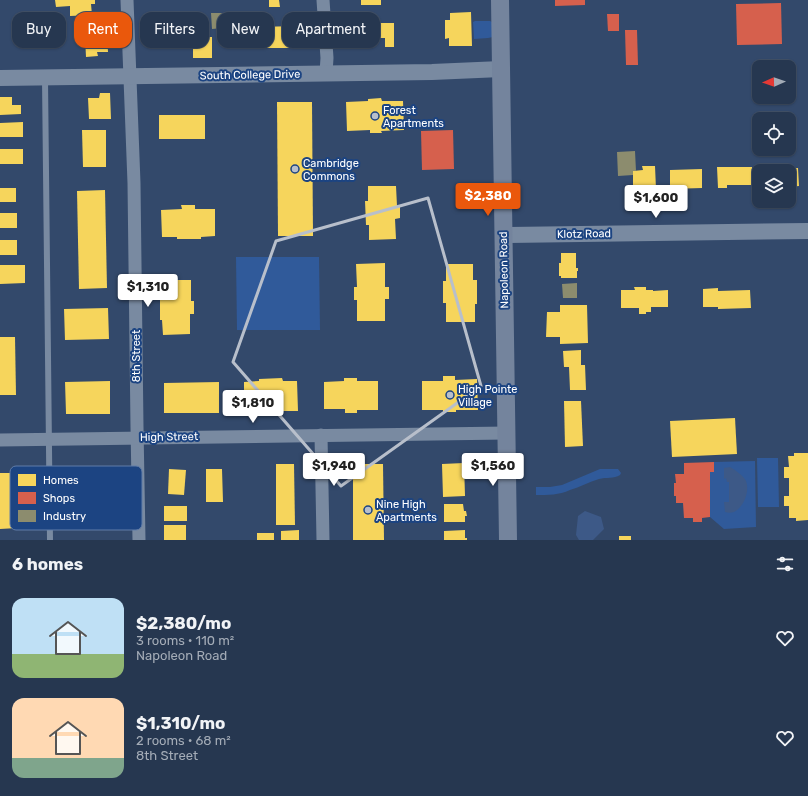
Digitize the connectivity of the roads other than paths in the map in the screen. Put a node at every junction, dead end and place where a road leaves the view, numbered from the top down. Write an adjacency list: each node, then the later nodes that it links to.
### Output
1 (127, 0): 7 (street, 8th Street)
2 (323, 0): 5 (street)
3 (500, 0): 4 (main road, Napoleon Road)
4 (501, 69): 5 (street, South College Drive); 10 (main road, Napoleon Road)
5 (326, 73): 7 (street, South College Drive)
6 (45, 77): 7 (street, South College Drive); 8 (street, South College Drive); 14 (lane)
7 (130, 77): 13 (street, 8th Street)
8 (0, 78)
9 (808, 231): 10 (street, Klotz Road)
10 (504, 235): 11 (main road, Napoleon Road)
11 (507, 433): 12 (street, High Street); 23 (main road, Napoleon Road)
12 (321, 435): 13 (street, High Street); 22 (street)
13 (137, 438): 14 (street, High Street); 17 (street, 8th Street)
14 (49, 439): 15 (street, High Street); 16 (lane)
15 (0, 440)
16 (49, 466)
17 (138, 466)
18 (50, 530): 20 (lane)
19 (139, 530): 21 (street, 8th Street)
20 (50, 540)
21 (139, 540)
22 (322, 540)
23 (508, 540)

